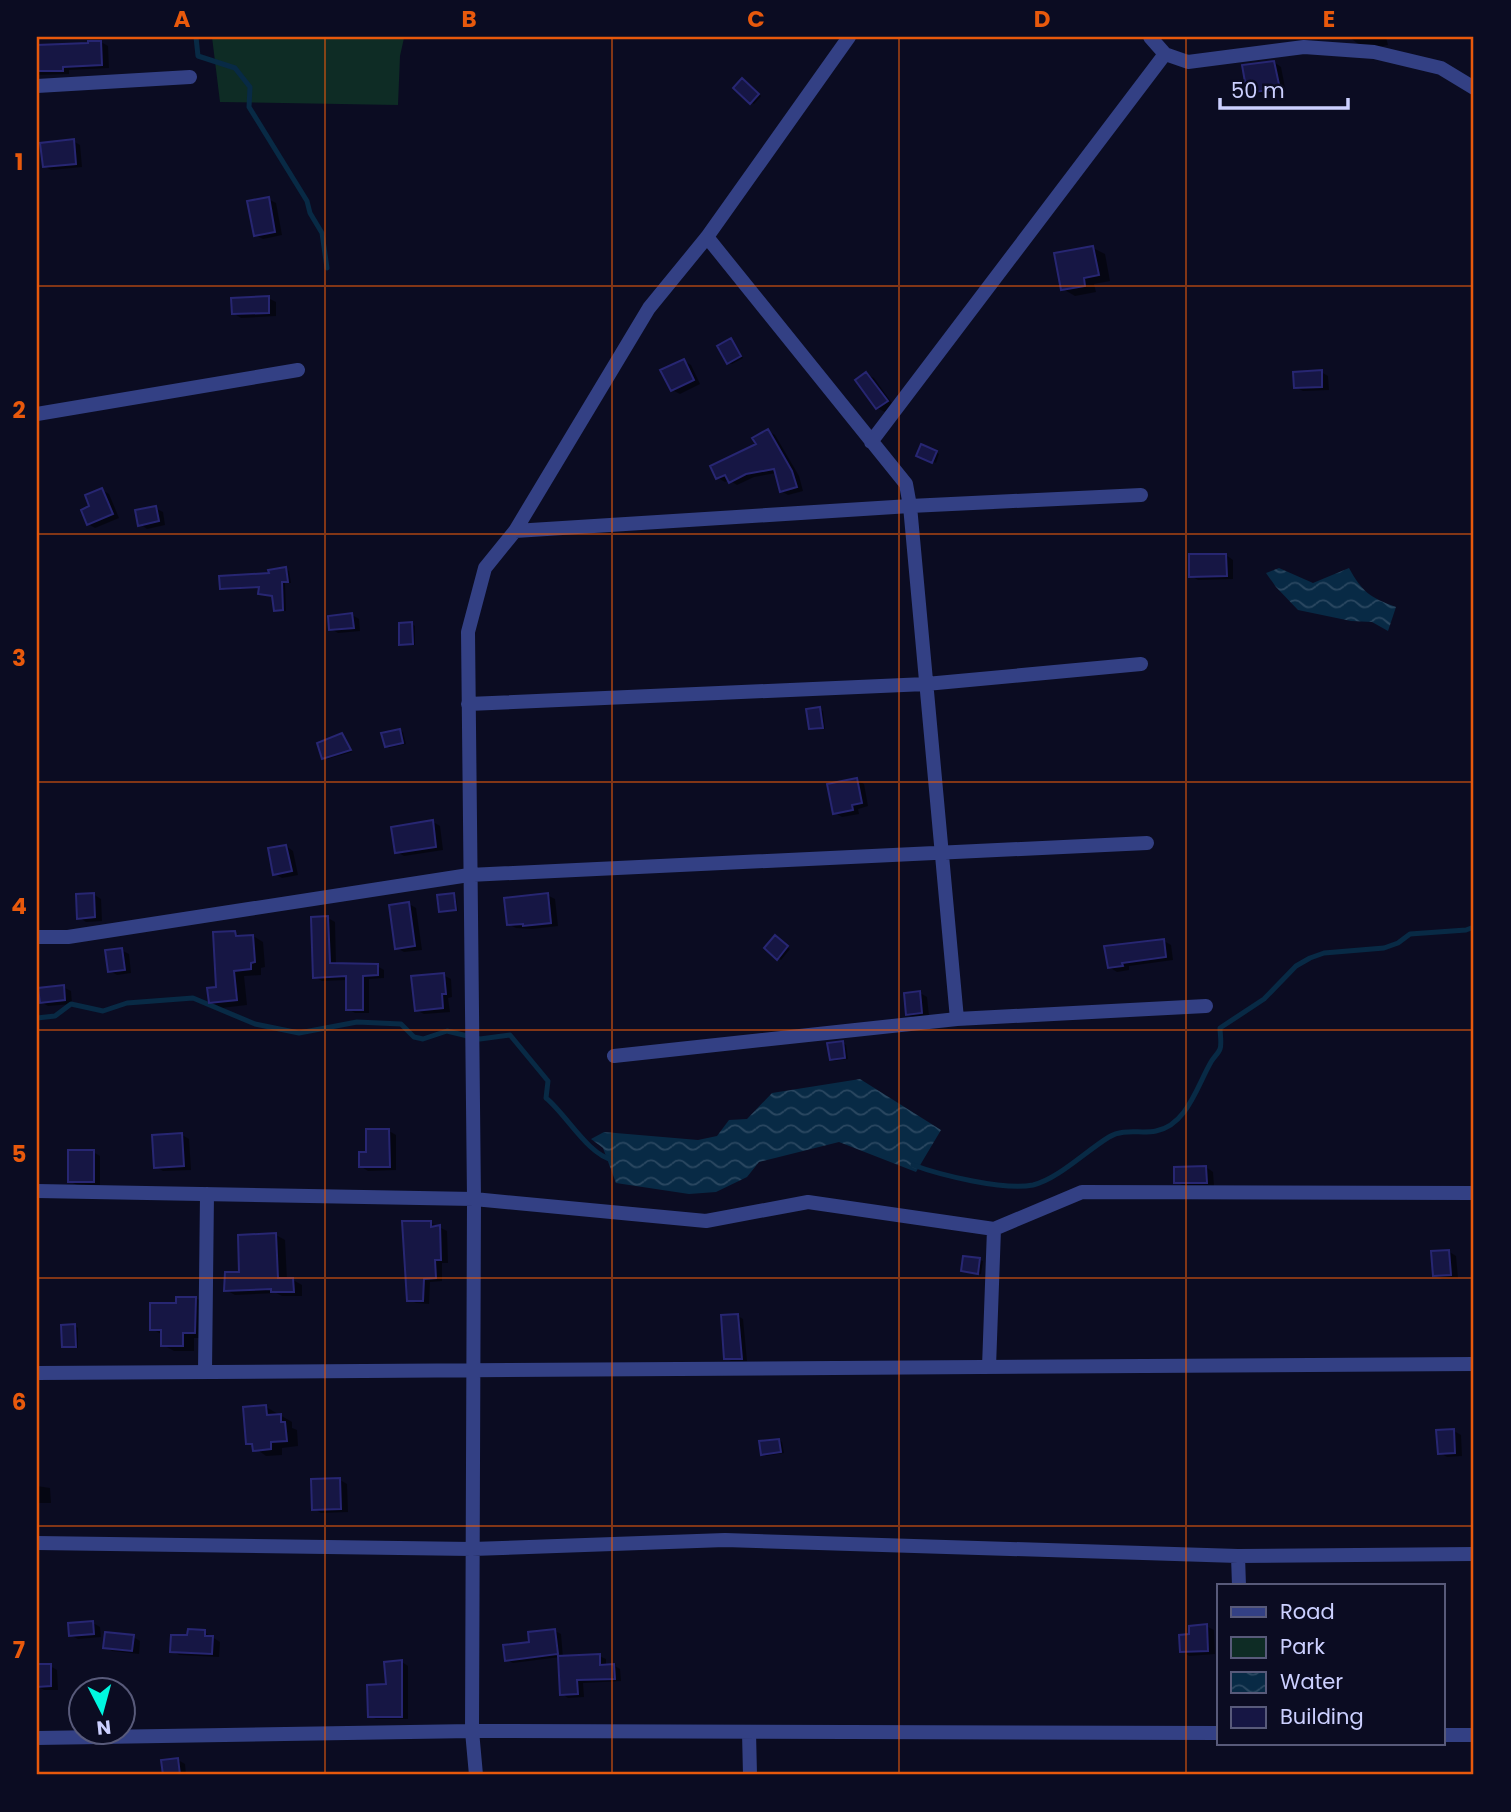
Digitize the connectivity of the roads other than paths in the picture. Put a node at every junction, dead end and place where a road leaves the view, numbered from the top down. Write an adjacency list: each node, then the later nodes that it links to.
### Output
1 (849, 37): 7 (street)
2 (1150, 37): 3 (street)
3 (1165, 54): 6 (street); 10 (street)
4 (190, 77): 5 (street)
5 (37, 86)
6 (1474, 88)
7 (707, 237): 10 (street); 13 (street)
8 (298, 370): 9 (street)
9 (37, 414)
10 (871, 442): 12 (street)
11 (1142, 495): 12 (street)
12 (910, 506): 13 (street); 15 (street)
13 (515, 531): 16 (street)
14 (1141, 664): 15 (street)
15 (926, 684): 16 (street); 18 (street)
16 (468, 704): 19 (street)
17 (1147, 843): 18 (street)
18 (942, 851): 19 (street); 22 (street)
19 (470, 875): 20 (street); 27 (street)
20 (37, 937)
21 (1206, 1006): 22 (street)
22 (957, 1019): 23 (street)
23 (614, 1056)
24 (37, 1191): 26 (street)
25 (1474, 1193): 28 (street)
26 (207, 1194): 27 (street); 32 (street)
27 (474, 1199): 28 (street); 31 (street)
28 (994, 1229): 30 (street)
29 (1474, 1364): 30 (street)
30 (989, 1367): 31 (street)
31 (473, 1371): 32 (street); 35 (street)
32 (205, 1372): 33 (street)
33 (37, 1373)
34 (37, 1543): 35 (street)
35 (472, 1549): 37 (street); 39 (street)
36 (1474, 1554): 37 (street)
37 (1238, 1556): 38 (street)
38 (1239, 1584)
39 (472, 1731): 40 (street); 44 (street); 45 (street)
40 (749, 1732): 41 (street); 46 (street)
41 (1217, 1733)
42 (1444, 1735): 43 (street)
43 (1474, 1735)
44 (37, 1738)
45 (476, 1775)
46 (750, 1775)

